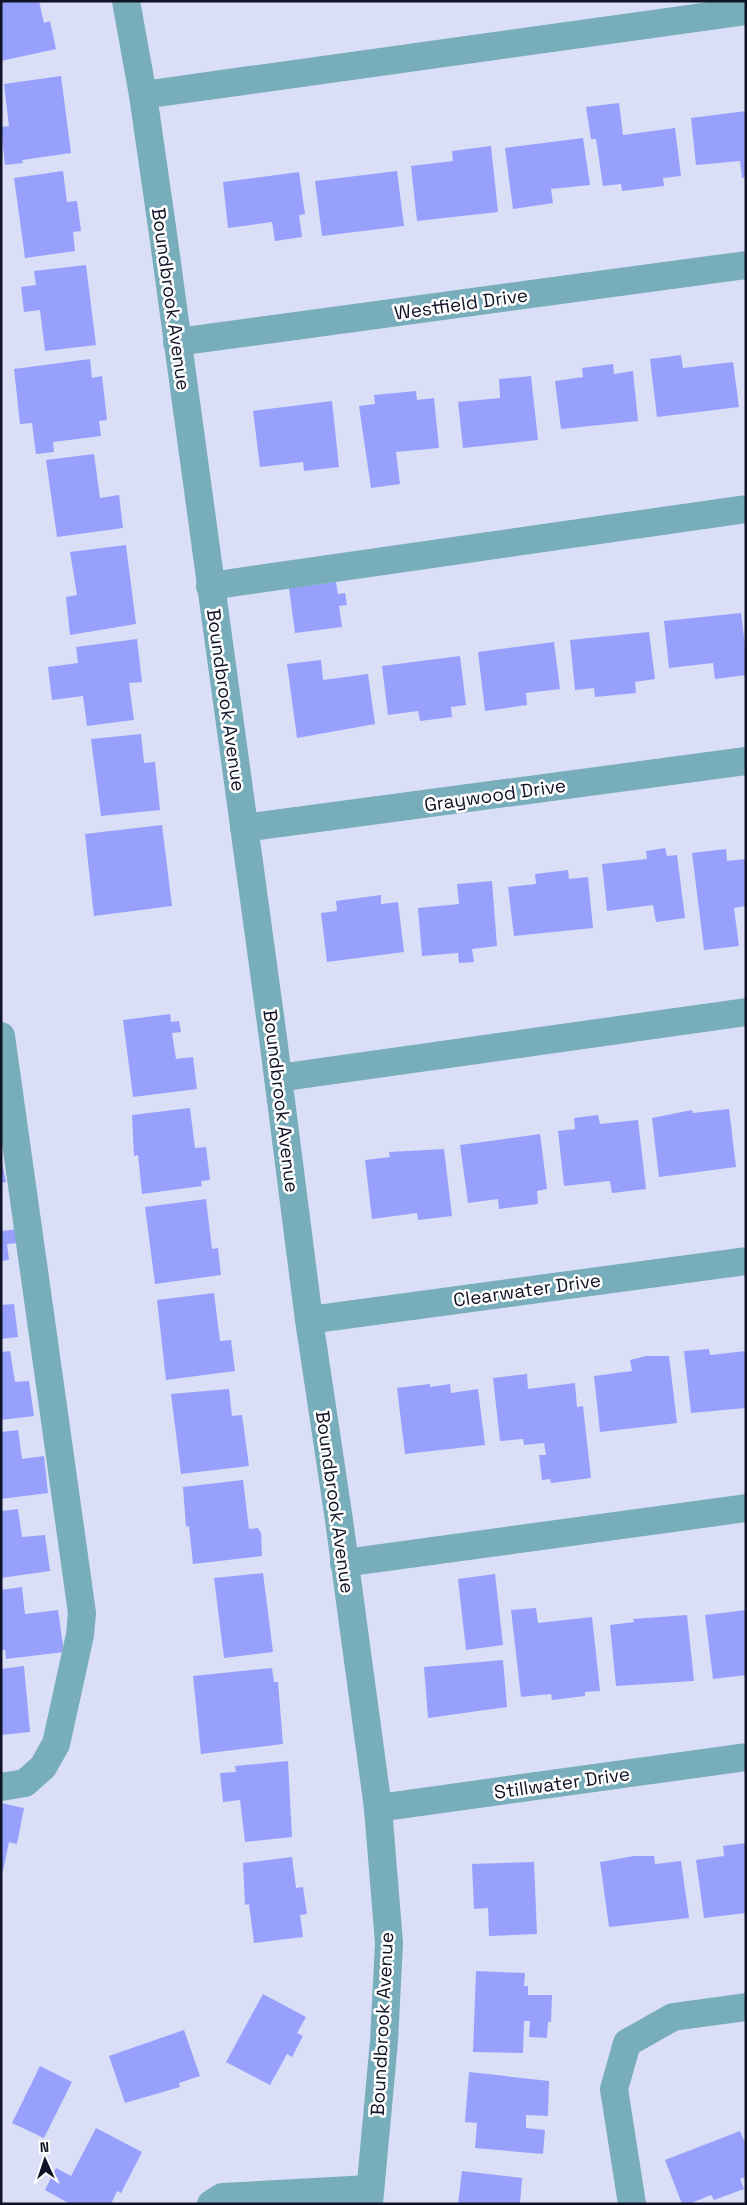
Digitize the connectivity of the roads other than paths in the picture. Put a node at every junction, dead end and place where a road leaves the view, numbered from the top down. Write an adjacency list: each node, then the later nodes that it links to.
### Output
1 (126, 1): 3 (street, Boundbrook Avenue)
2 (746, 11): 3 (street)
3 (143, 96): 5 (street, Boundbrook Avenue)
4 (746, 265): 5 (street, Westfield Drive)
5 (177, 342): 7 (street, Boundbrook Avenue)
6 (746, 509): 7 (street)
7 (210, 586): 9 (street, Boundbrook Avenue)
8 (746, 761): 9 (street, Graywood Drive)
9 (244, 828): 12 (street, Boundbrook Avenue)
10 (746, 1012): 12 (street)
11 (1, 1036): 18 (street)
12 (278, 1078): 14 (street, Boundbrook Avenue)
13 (746, 1261): 14 (street, Clearwater Drive)
14 (309, 1320): 16 (street, Boundbrook Avenue)
15 (746, 1508): 16 (street)
16 (344, 1563): 19 (street, Boundbrook Avenue)
17 (746, 1757): 19 (street, Stillwater Drive)
18 (1, 1788)
19 (378, 1808): 21 (street, Boundbrook Avenue)
20 (746, 2007): 23 (street)
21 (369, 2197): 22 (street)
22 (211, 2204)
23 (632, 2204)

